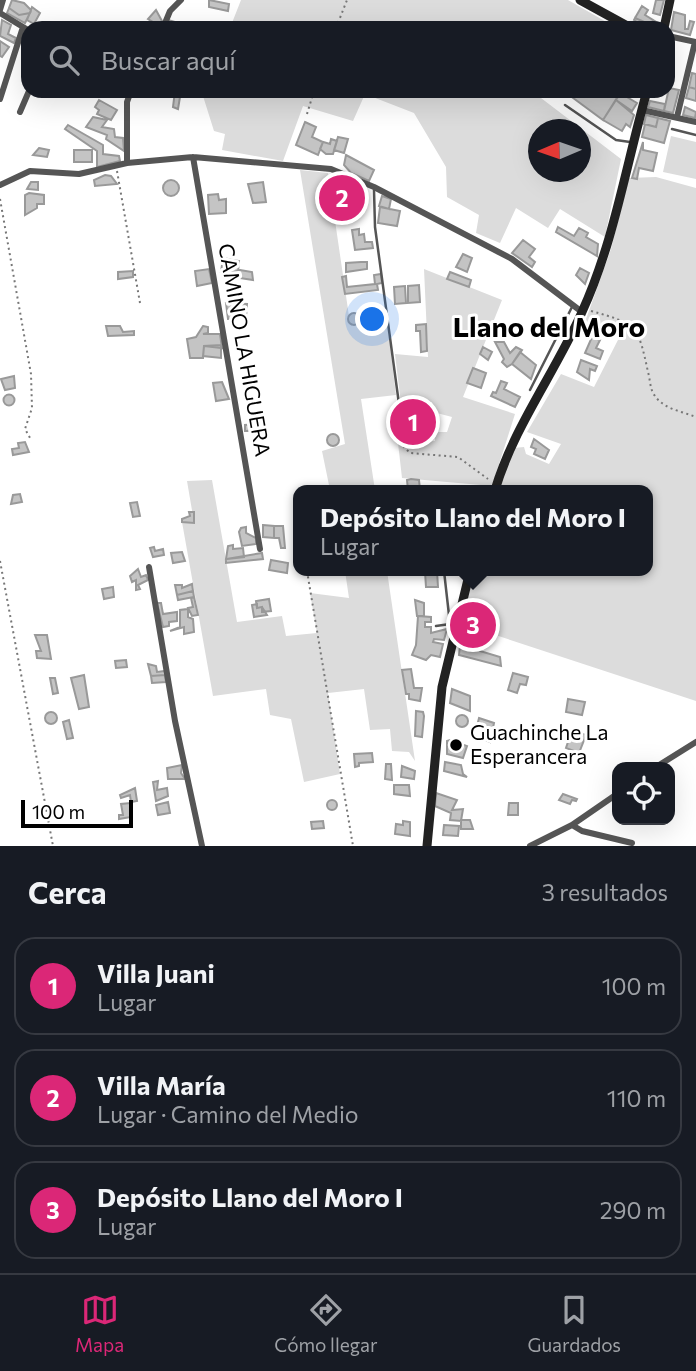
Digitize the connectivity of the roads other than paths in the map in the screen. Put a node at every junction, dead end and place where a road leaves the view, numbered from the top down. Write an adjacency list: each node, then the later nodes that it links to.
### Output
1 (3, 0): 5 (street)
2 (181, 0): 6 (street)
3 (580, 0): 7 (main road)
4 (670, 0): 8 (main road)
5 (0, 12): 9 (street)
6 (166, 21)
7 (618, 21)
8 (666, 21)
9 (21, 25)
10 (675, 38): 12 (street)
11 (21, 42): 16 (street)
12 (696, 42): 20 (street)
13 (26, 98): 19 (street)
14 (128, 98): 26 (street)
15 (646, 98): 18 (main road)
16 (0, 99)
17 (565, 105): 24 (lane)
18 (642, 110): 20 (street); 24 (main road)
19 (20, 112)
20 (677, 117): 21 (street)
21 (696, 122)
22 (672, 129): 23 (lane)
23 (696, 135)
24 (633, 144): 29 (main road)
25 (193, 157): 26 (street); 28 (street); 33 (street, CAMINO LA HIGUERA)
26 (128, 163): 27 (street)
27 (0, 185)
28 (374, 187): 29 (street); 31 (lane)
29 (580, 309): 30 (lane); 32 (main road)
30 (530, 390)
31 (399, 404)
32 (496, 485)
33 (260, 549)
34 (149, 567): 44 (street)
35 (445, 576): 37 (lane)
36 (468, 576): 37 (main road)
37 (452, 625): 38 (lane); 45 (main road)
38 (436, 626)
39 (696, 742): 40 (street)
40 (664, 762)
41 (612, 797): 42 (street)
42 (572, 825): 43 (street); 46 (street)
43 (632, 843)
44 (202, 846)
45 (427, 846)
46 (530, 846)

